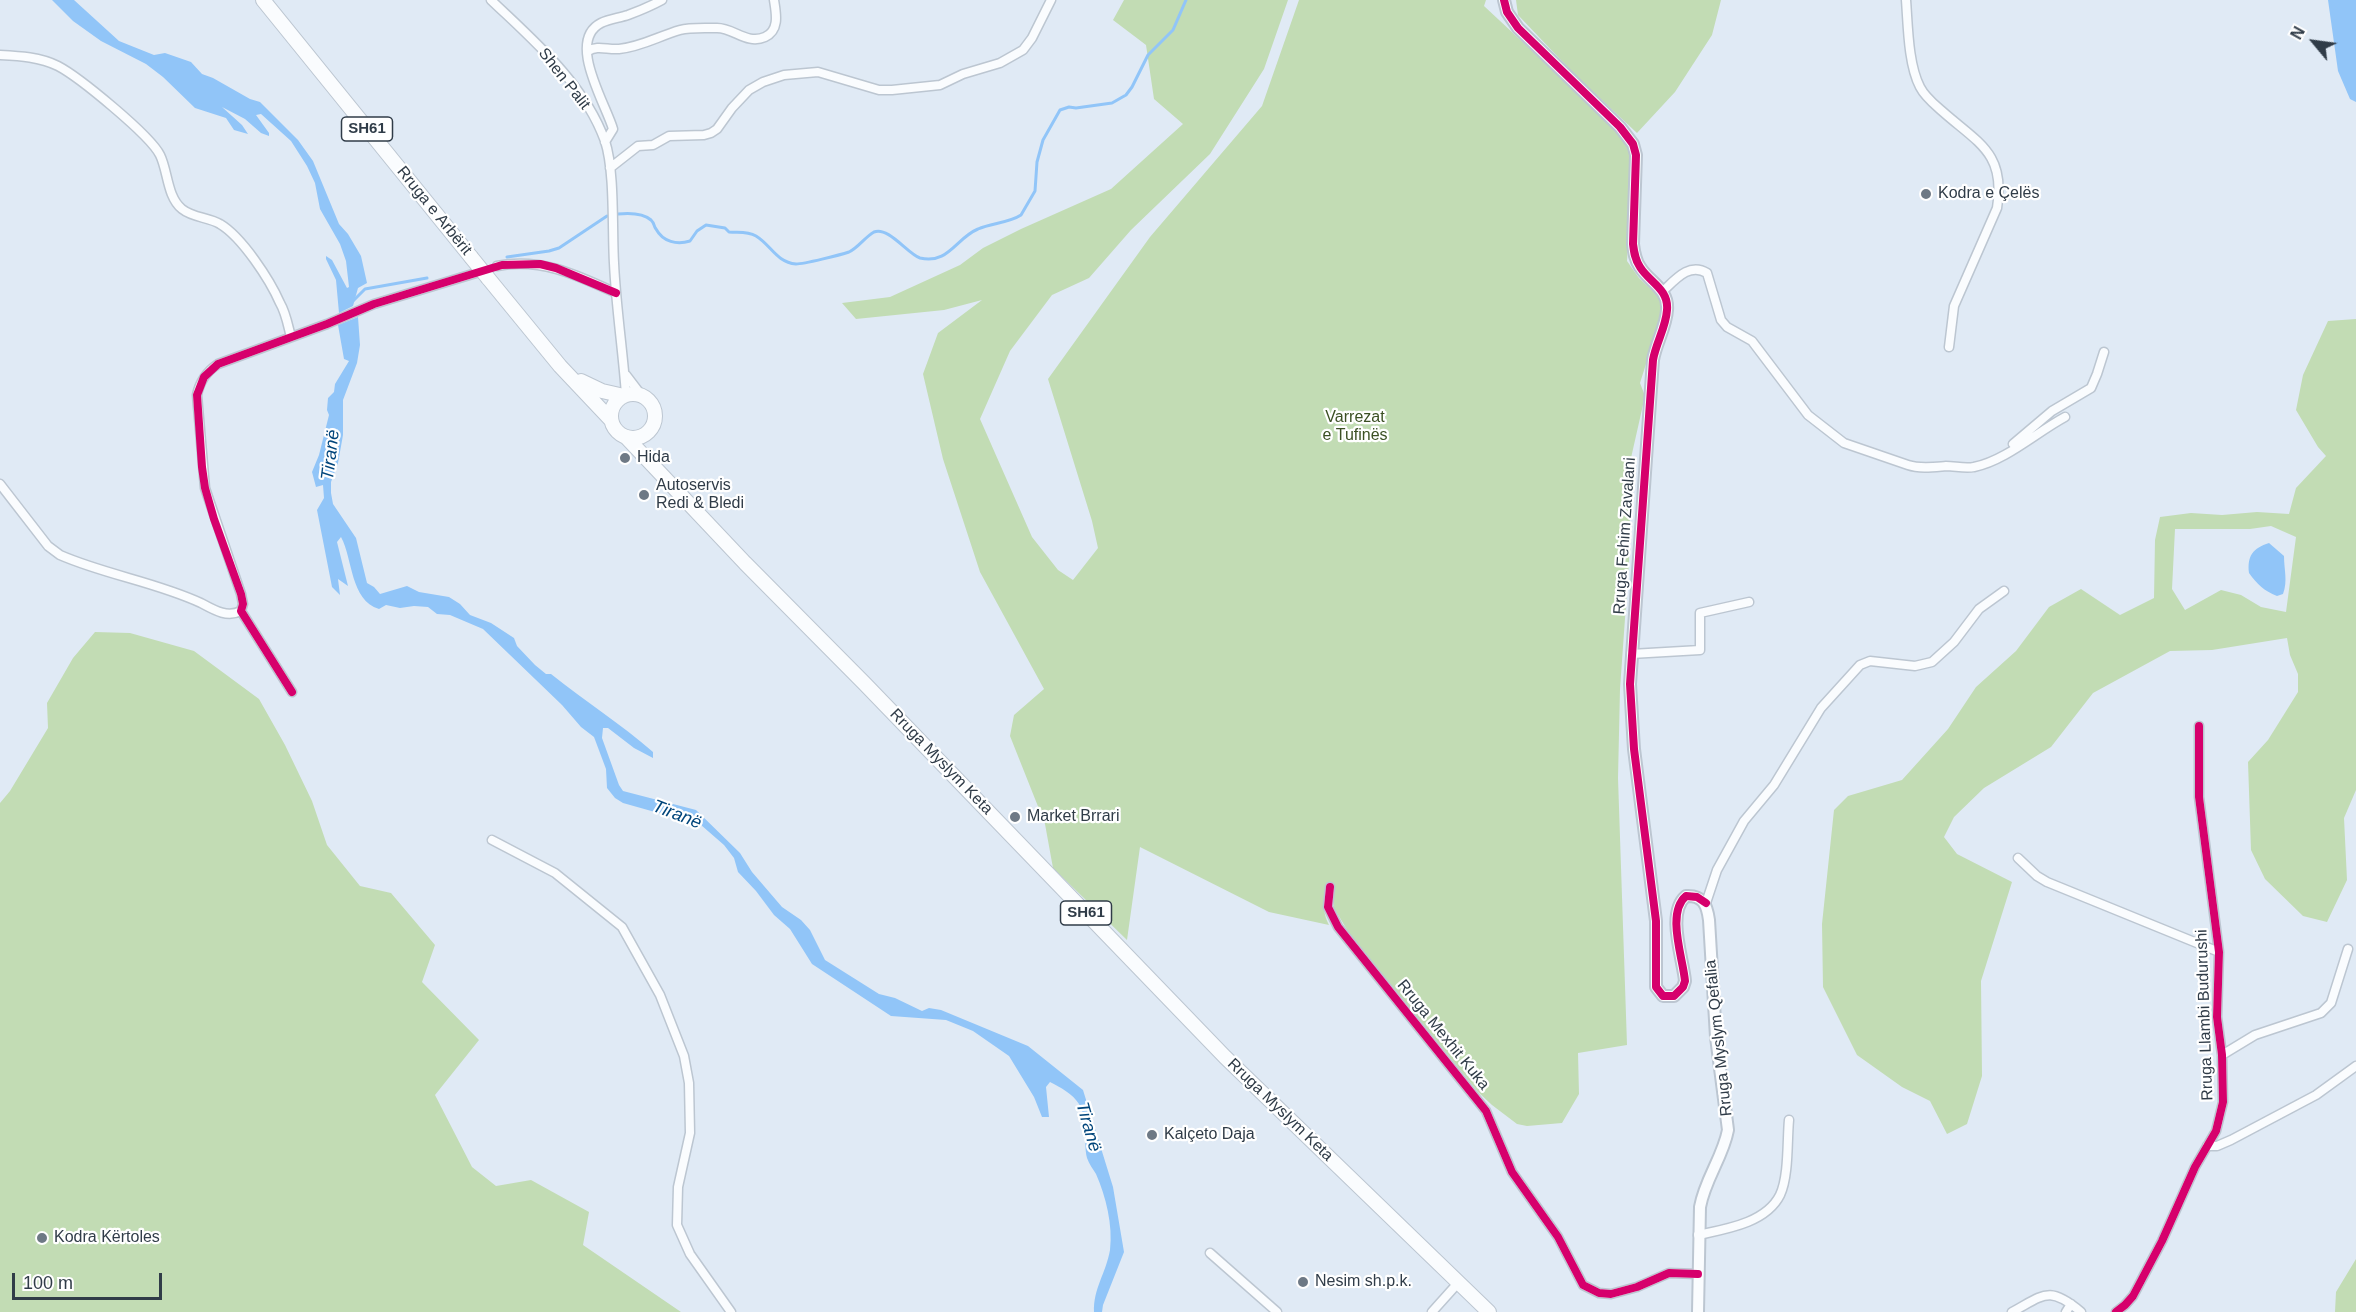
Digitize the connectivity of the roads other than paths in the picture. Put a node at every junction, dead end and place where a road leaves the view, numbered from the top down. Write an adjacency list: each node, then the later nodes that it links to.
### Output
1 (263, 0): 13 (main road, Rruga e Arbërit / SH61, bridge)
2 (491, 0): 10 (street, Shen Palit)
3 (662, 0): 8 (street)
4 (774, 0): 8 (street)
5 (1051, 0): 11 (street)
6 (1504, 0): 15 (street)
7 (1906, 0): 17 (street)
8 (588, 51): 10 (street)
9 (0, 55): 16 (street)
10 (605, 142): 11 (street, Shen Palit)
11 (610, 171): 14 (street, Shen Palit)
12 (497, 266): 14 (street)
13 (482, 275): 16 (street); 19 (main road, Rruga e Arbërit / SH61)
14 (616, 292): 20 (street, Shen Palit)
15 (1662, 292): 27 (street); 33 (street, Rruga Fehim Zavalani)
16 (291, 337): 32 (street)
17 (1949, 346)
18 (2104, 352): 27 (street)
19 (560, 366): 21 (main road, Rruga e Arbërit / SH61); 24 (main road, Rruga e Arbërit / SH61)
20 (624, 372): 21 (street, Shen Palit); 22 (street)
21 (625, 395): 22 (main road, SH61); 24 (main road)
22 (642, 396): 25 (main road)
23 (2065, 417): 27 (street)
24 (611, 420): 26 (main road, SH61)
25 (651, 428): 26 (main road); 28 (main road)
26 (626, 437): 28 (main road, Rruga Myslym Keta / SH61)
27 (1993, 460)
28 (653, 464): 49 (main road, Rruga Myslym Keta / SH61)
29 (0, 484): 32 (street)
30 (2004, 591): 39 (street)
31 (1749, 602): 33 (street)
32 (241, 611): 34 (street)
33 (1630, 654): 39 (street, Rruga Fehim Zavalani)
34 (292, 693)
35 (2199, 726): 41 (street, Rruga Llambi Budurushi)
36 (492, 840): 51 (street)
37 (2018, 858): 41 (street)
38 (1330, 887): 48 (street, Rruga Mexhit Kuka)
39 (1706, 903): 46 (street, Rruga Myslym Qefalia)
40 (2348, 949): 42 (street)
41 (2219, 952): 42 (street, Rruga Llambi Budurushi)
42 (2222, 1055): 45 (street, Rruga Llambi Budurushi)
43 (2356, 1066): 45 (street)
44 (1789, 1120): 46 (street)
45 (2207, 1146): 58 (street, Rruga Llambi Budurushi)
46 (1698, 1235): 48 (street, Rruga Myslym Qefalia)
47 (1210, 1253): 52 (street)
48 (1698, 1274): 55 (street, Rruga Myslym Qefalia)
49 (1458, 1283): 53 (street); 54 (main road, Rruga Myslym Keta / SH61)
50 (2068, 1308): 56 (street); 57 (street)
51 (730, 1312)
52 (1277, 1312)
53 (1432, 1312)
54 (1489, 1312)
55 (1698, 1312)
56 (2012, 1312)
57 (2081, 1312)
58 (2116, 1312)

